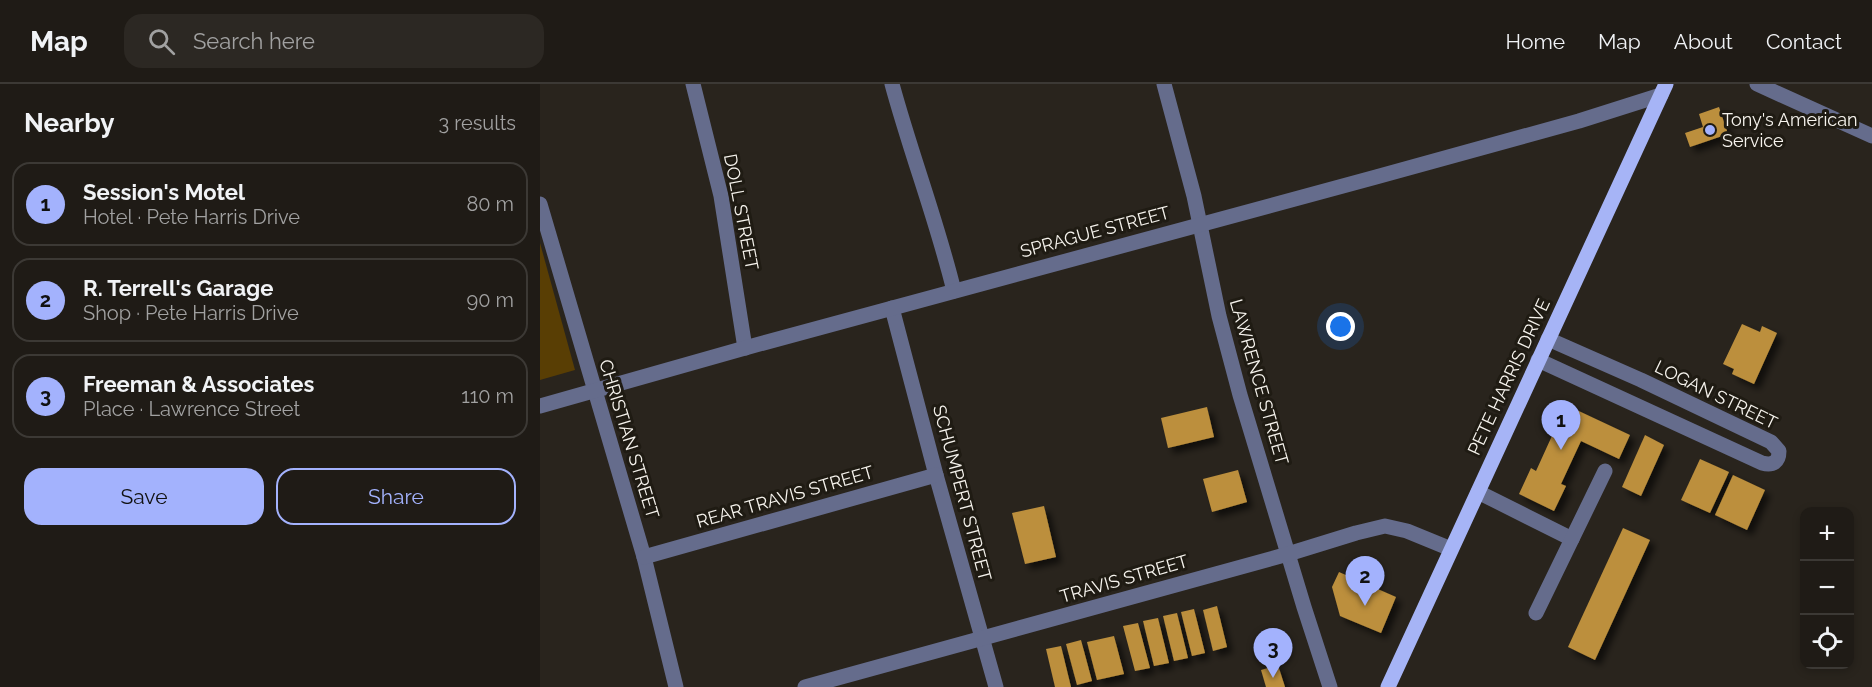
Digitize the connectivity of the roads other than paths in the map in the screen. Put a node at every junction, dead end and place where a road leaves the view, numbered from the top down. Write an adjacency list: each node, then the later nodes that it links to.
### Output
1 (693, 84): 12 (street, DOLL STREET)
2 (892, 84): 9 (street)
3 (1164, 84): 8 (street, LAWRENCE STREET)
4 (1757, 84): 6 (street)
5 (1664, 89): 8 (street, SPRAGUE STREET); 11 (main road, PETE HARRIS DRIVE)
6 (1872, 136)
7 (540, 204): 14 (street, CHRISTIAN STREET)
8 (1200, 224): 9 (street, SPRAGUE STREET); 21 (street, LAWRENCE STREET)
9 (954, 291): 10 (street, SPRAGUE STREET)
10 (892, 308): 12 (street, SPRAGUE STREET); 17 (street, SCHUMPERT STREET)
11 (1548, 339): 13 (main road, PETE HARRIS DRIVE); 13 (street, LOGAN STREET)
12 (745, 348): 14 (street, SPRAGUE STREET)
13 (1538, 360): 18 (main road, PETE HARRIS DRIVE)
14 (594, 391): 15 (street, SPRAGUE STREET); 22 (street, CHRISTIAN STREET)
15 (540, 406)
16 (1605, 471): 19 (street)
17 (936, 475): 22 (street, REAR TRAVIS STREET); 24 (street, SCHUMPERT STREET)
18 (1478, 492): 19 (street); 20 (main road, PETE HARRIS DRIVE)
19 (1572, 539): 23 (street)
20 (1451, 549): 21 (street, TRAVIS STREET); 29 (main road, PETE HARRIS DRIVE)
21 (1288, 554): 24 (street, TRAVIS STREET); 28 (street, LAWRENCE STREET)
22 (644, 557): 25 (street, CHRISTIAN STREET)
23 (1536, 613)
24 (982, 639): 26 (street, TRAVIS STREET); 27 (street, SCHUMPERT STREET)
25 (676, 687)
26 (806, 687)
27 (996, 687)
28 (1330, 687)
29 (1388, 687)

